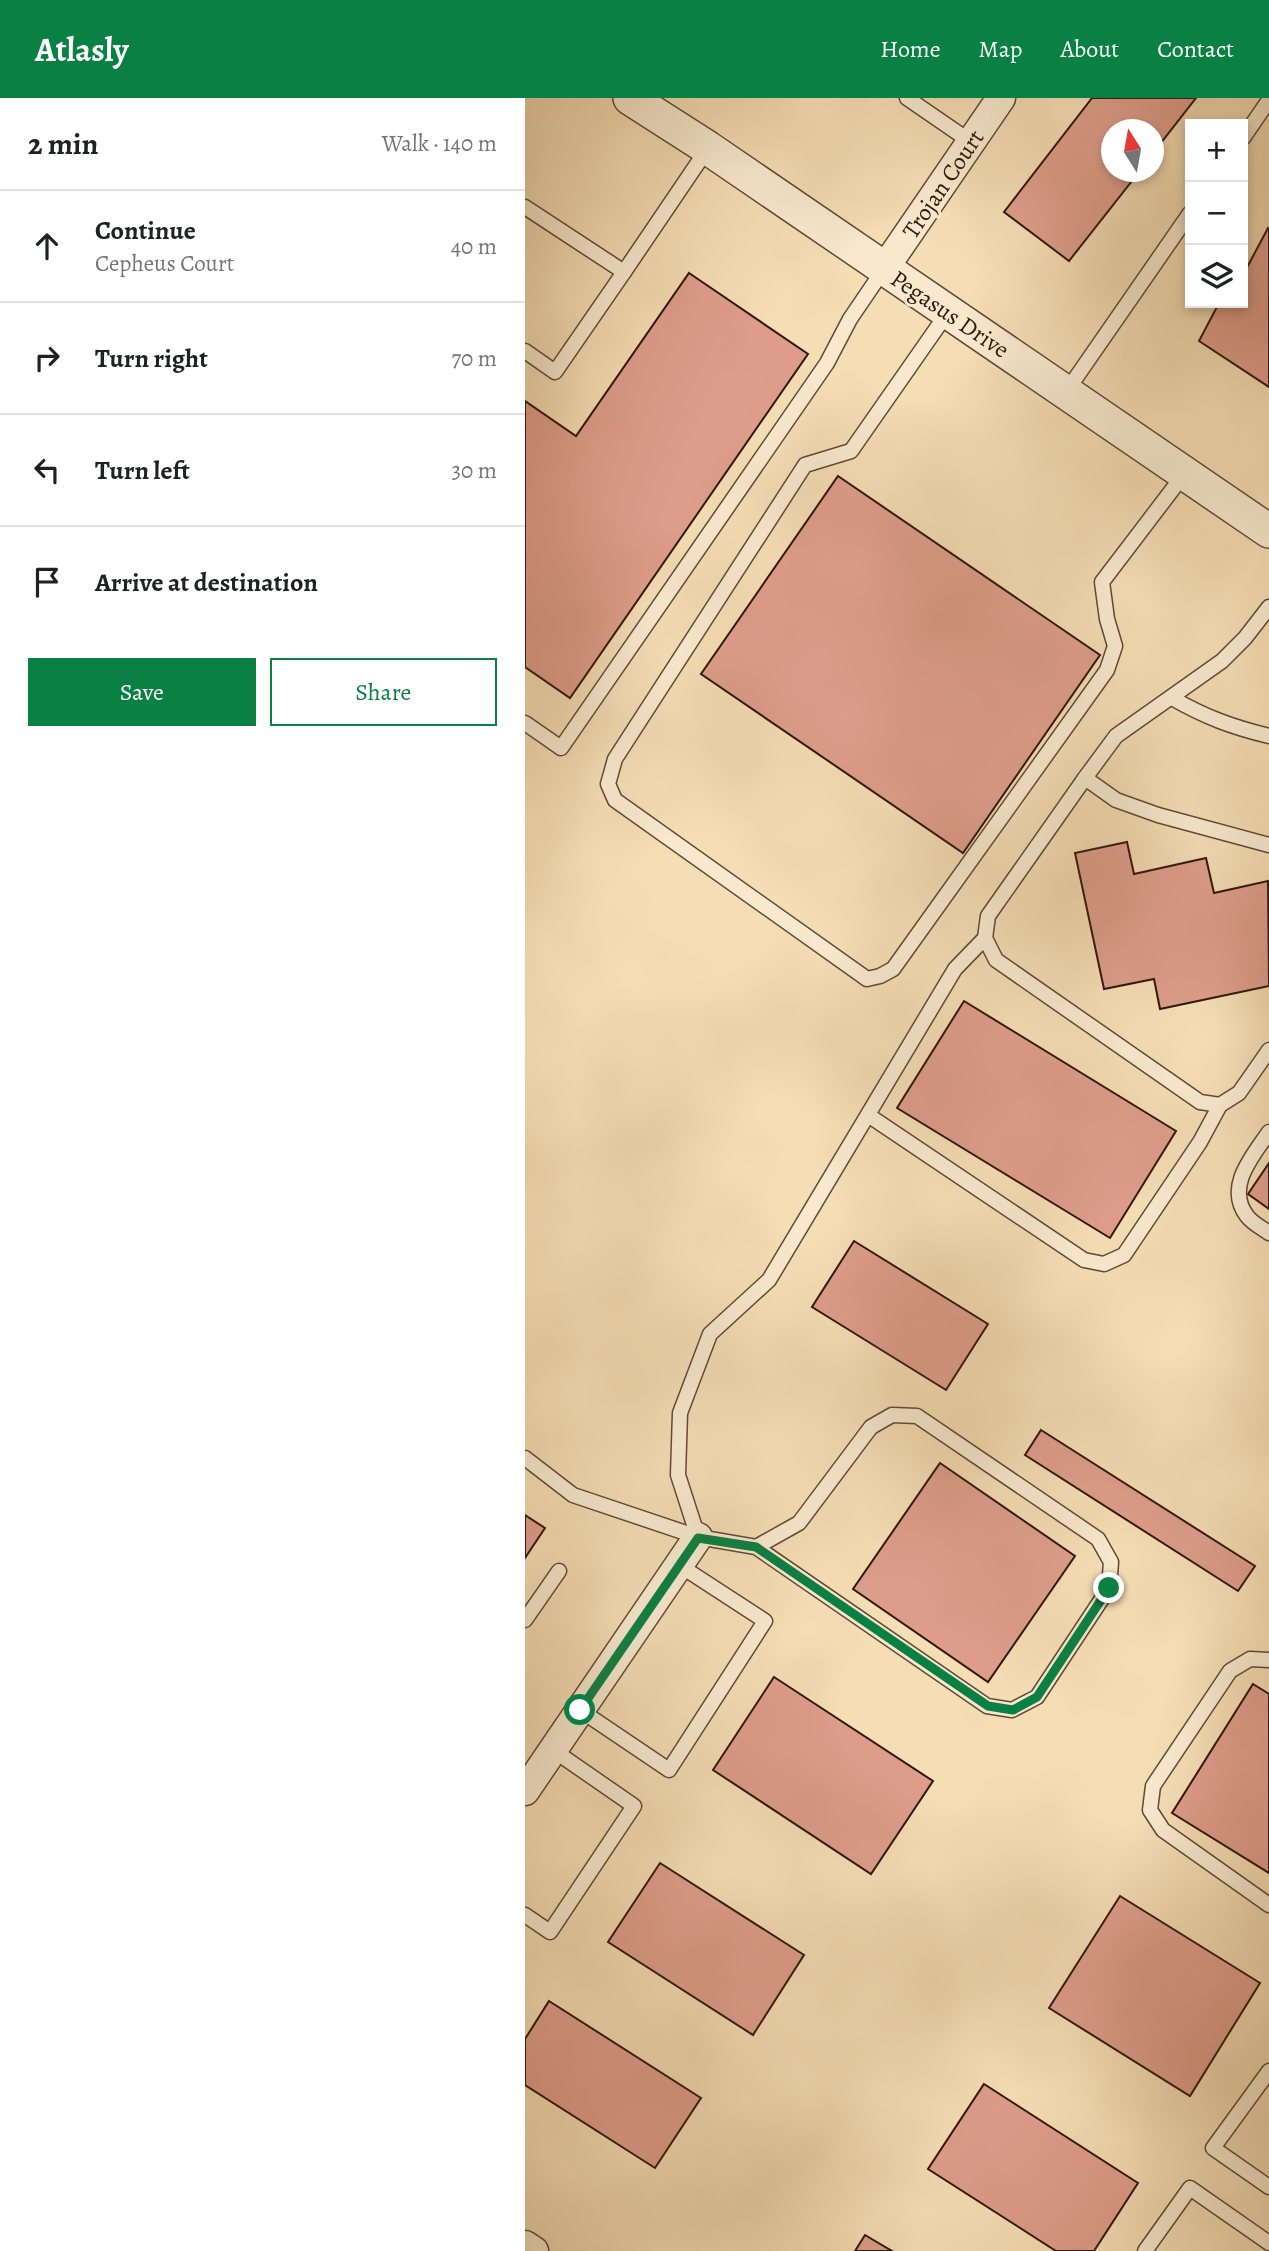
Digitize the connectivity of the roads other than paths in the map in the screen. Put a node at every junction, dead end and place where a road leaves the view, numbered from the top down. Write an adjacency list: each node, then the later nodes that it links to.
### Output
1 (630, 98): 7 (street, Pegasus Drive)
2 (907, 98): 6 (lane)
3 (1001, 98): 6 (street, Trojan Court)
4 (1264, 101): 5 (lane)
5 (1248, 129)
6 (971, 142): 10 (street, Trojan Court)
7 (708, 148): 10 (street, Pegasus Drive); 11 (lane)
8 (525, 207): 11 (lane)
9 (1185, 221): 14 (lane)
10 (884, 269): 12 (street, Pegasus Drive); 19 (lane)
11 (624, 272): 13 (lane)
12 (948, 312): 14 (street, Pegasus Drive); 15 (lane)
13 (525, 351)
14 (1066, 392): 15 (street, Pegasus Drive)
15 (1185, 473): 16 (street, Pegasus Drive)
16 (1269, 531)
17 (1269, 607): 18 (lane)
18 (1172, 698): 20 (lane); 21 (lane)
19 (525, 723)
20 (1269, 736)
21 (1085, 778): 22 (lane); 23 (lane)
22 (1269, 845)
23 (985, 938): 25 (lane); 26 (lane)
24 (1269, 1049): 25 (lane)
25 (1220, 1105): 26 (lane)
26 (868, 1115): 30 (lane)
27 (1269, 1132): 28 (lane)
28 (1269, 1233)
29 (525, 1458): 30 (lane)
30 (698, 1538): 31 (lane); 32 (street)
31 (756, 1547): 31 (lane)
32 (679, 1564): 36 (street); 36 (lane)
33 (559, 1571): 34 (lane)
34 (525, 1620)
35 (1269, 1660): 39 (lane)
36 (580, 1710): 37 (street)
37 (553, 1750): 38 (street); 40 (lane)
38 (525, 1791)
39 (1269, 1905)
40 (525, 1915)
41 (1269, 2071): 42 (lane)
42 (1269, 2187)
43 (1269, 2243): 46 (lane)
44 (525, 2245): 45 (street)
45 (534, 2251)
46 (1145, 2251)

